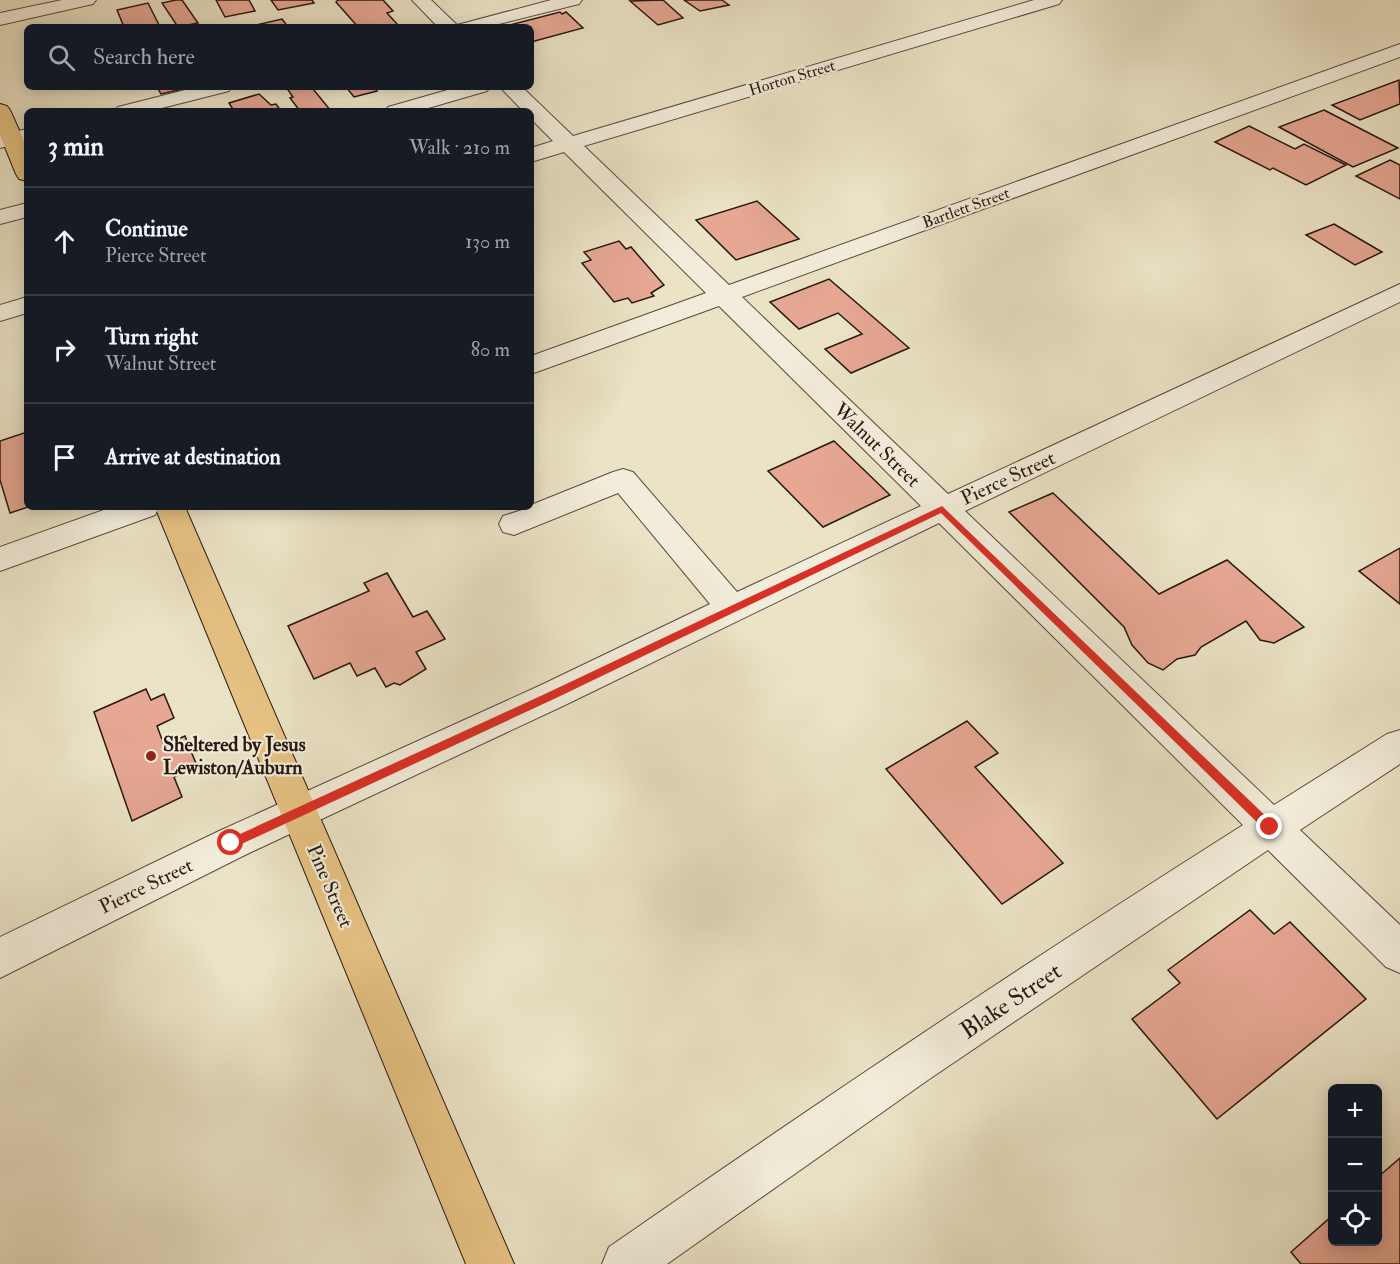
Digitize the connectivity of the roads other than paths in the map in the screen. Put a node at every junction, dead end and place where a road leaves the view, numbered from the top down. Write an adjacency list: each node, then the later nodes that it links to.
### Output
1 (87, 0): 5 (street)
2 (421, 0): 6 (street)
3 (573, 0): 7 (street)
4 (1053, 0): 18 (street, Horton Street)
5 (0, 19)
6 (446, 24)
7 (477, 24)
8 (1395, 56): 24 (street, Bartlett Street)
9 (210, 90): 12 (street)
10 (469, 90): 13 (street)
11 (513, 90): 14 (street, Walnut Street)
12 (137, 108)
13 (406, 108)
14 (532, 108)
15 (0, 110): 17 (main road)
16 (534, 110): 18 (street, Walnut Street)
17 (13, 139): 20 (main road)
18 (569, 144): 19 (street, Horton Street); 24 (street, Walnut Street)
19 (534, 154)
20 (24, 166)
21 (24, 211): 22 (street)
22 (0, 217)
23 (1400, 292): 28 (street, Pierce Street)
24 (724, 296): 27 (street, Bartlett Street); 28 (street, Walnut Street)
25 (24, 306): 26 (street)
26 (0, 313)
27 (534, 364)
28 (942, 509): 33 (street, Pierce Street); 36 (street, Walnut Street)
29 (136, 510): 32 (street)
30 (171, 510): 35 (main road, Pine Street)
31 (514, 524): 33 (street)
32 (0, 559)
33 (732, 608): 35 (street, Pierce Street)
34 (1400, 745): 36 (street, Blake Street)
35 (298, 812): 38 (street, Pierce Street); 39 (main road, Pine Street)
36 (1270, 827): 37 (street, Walnut Street); 40 (street, Blake Street)
37 (1400, 953)
38 (0, 958)
39 (490, 1264)
40 (626, 1264)

